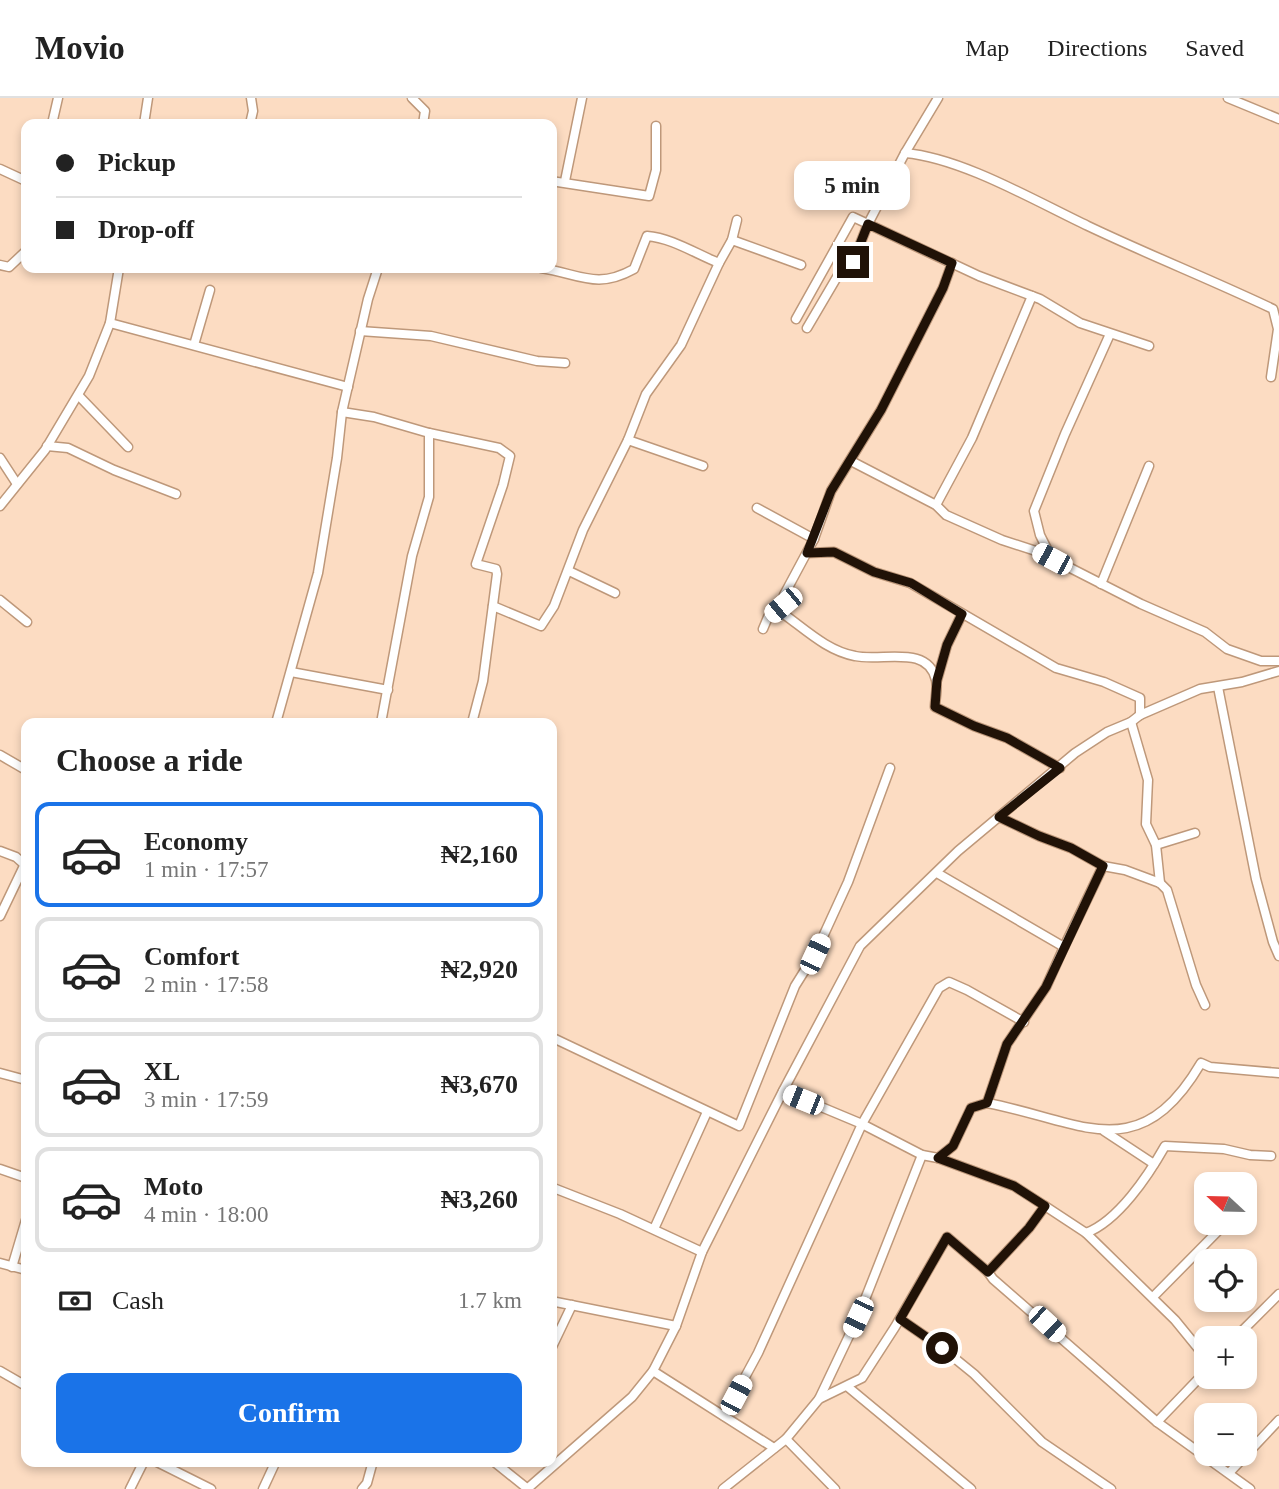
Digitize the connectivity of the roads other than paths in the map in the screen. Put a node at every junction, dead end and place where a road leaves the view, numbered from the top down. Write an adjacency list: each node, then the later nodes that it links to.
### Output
1 (58, 98): 8 (street)
2 (148, 98): 9 (street)
3 (251, 98): 10 (street)
4 (412, 98): 11 (street)
5 (582, 98): 18 (street)
6 (938, 98): 14 (street)
7 (1228, 98): 12 (street)
8 (53, 119)
9 (145, 119)
10 (251, 119)
11 (424, 119)
12 (1279, 119)
13 (656, 126): 18 (street)
14 (905, 153): 20 (street); 40 (street)
15 (0, 169): 16 (street)
16 (21, 179)
17 (557, 181): 18 (street)
18 (565, 181)
19 (737, 220): 21 (street)
20 (868, 224): 24 (street); 32 (street); 34 (street)
21 (732, 240): 23 (street); 26 (street)
22 (21, 256): 25 (street)
23 (719, 263): 27 (street); 45 (street)
24 (952, 263): 31 (street); 49 (street)
25 (0, 265)
26 (802, 265)
27 (557, 272)
28 (118, 273): 33 (street)
29 (377, 273): 35 (street)
30 (210, 290): 37 (street)
31 (1032, 296): 36 (street); 54 (street)
32 (796, 319)
33 (110, 323): 37 (street); 42 (street)
34 (807, 328)
35 (360, 331): 39 (street); 41 (street)
36 (1110, 334): 38 (street); 59 (street)
37 (194, 345): 41 (street)
38 (1149, 346)
39 (565, 363)
40 (1271, 377)
41 (348, 387): 43 (street)
42 (79, 396): 46 (street); 47 (street)
43 (342, 412): 44 (street); 72 (street)
44 (429, 433): 65 (street); 76 (street)
45 (628, 440): 50 (street); 60 (street)
46 (47, 446): 52 (street); 53 (street)
47 (128, 447)
48 (0, 458): 52 (street)
49 (851, 461): 54 (street); 57 (street)
50 (703, 466)
51 (1149, 466): 61 (street)
52 (17, 484): 55 (street)
53 (176, 494)
54 (936, 505): 59 (street)
55 (0, 506)
56 (757, 508): 57 (street)
57 (814, 539): 58 (street)
58 (807, 553): 64 (street); 66 (street)
59 (1052, 559): 61 (street)
60 (569, 570): 62 (street); 65 (street)
61 (1101, 584): 69 (street)
62 (615, 593)
63 (0, 600): 67 (street)
64 (783, 605): 68 (street); 74 (street)
65 (492, 606): 80 (street)
66 (962, 614): 74 (street); 77 (street)
67 (27, 622)
68 (763, 629)
69 (1261, 661): 70 (street); 73 (street)
70 (1279, 661)
71 (1279, 671): 73 (street)
72 (291, 672): 76 (street); 78 (street)
73 (1251, 678): 75 (street)
74 (937, 680): 85 (street)
75 (1218, 687): 77 (street); 97 (street)
76 (388, 690): 79 (street)
77 (1140, 715): 81 (street)
78 (277, 718)
79 (382, 718)
80 (472, 718)
81 (1130, 722): 85 (street); 88 (street)
82 (0, 755): 83 (street)
83 (21, 767)
84 (890, 768): 106 (street)
85 (1060, 768): 86 (street)
86 (999, 817): 91 (street); 92 (street)
87 (1195, 833): 88 (street)
88 (1156, 845): 94 (street)
89 (0, 851): 90 (street)
90 (21, 862)
91 (1103, 866): 94 (street); 96 (street)
92 (937, 873): 96 (street); 104 (street)
93 (21, 874): 95 (street)
94 (1160, 883): 98 (street)
95 (0, 916)
96 (1064, 947): 99 (street)
97 (1279, 956)
98 (1205, 1005)
99 (1024, 1022): 105 (street); 107 (street)
100 (557, 1040): 106 (street)
101 (0, 1073): 103 (street)
102 (1279, 1073): 108 (street)
103 (21, 1079)
104 (783, 1091): 107 (street); 123 (street)
105 (987, 1103): 108 (street); 111 (street)
106 (707, 1112): 118 (street)
107 (862, 1124): 109 (street); 143 (street)
108 (1104, 1131): 112 (street)
109 (922, 1155): 111 (street); 142 (street)
110 (1271, 1156): 112 (street)
111 (938, 1158): 116 (street)
112 (1154, 1164): 117 (street)
113 (0, 1169): 114 (street)
114 (21, 1176)
115 (557, 1189): 118 (street)
116 (1045, 1206): 119 (street); 127 (street)
117 (1100, 1228): 119 (street); 122 (street)
118 (654, 1229): 123 (street)
119 (1086, 1233): 122 (street)
120 (1213, 1236): 129 (street)
121 (21, 1237): 125 (street)
122 (1094, 1240): 129 (street)
123 (702, 1252): 133 (street)
124 (0, 1263): 125 (street)
125 (12, 1267): 126 (street)
126 (21, 1269)
127 (988, 1272): 132 (street); 145 (street)
128 (1279, 1294): 134 (street)
129 (1153, 1297): 136 (street)
130 (557, 1302): 131 (street)
131 (572, 1305): 133 (street); 135 (street)
132 (900, 1319): 141 (street); 164 (street)
133 (676, 1326): 138 (street)
134 (1247, 1326)
135 (557, 1336)
136 (1194, 1343)
137 (0, 1371): 139 (street)
138 (653, 1371): 143 (street); 148 (street)
139 (21, 1383)
140 (1194, 1383): 145 (street)
141 (848, 1387): 142 (street); 163 (street)
142 (819, 1399): 146 (street)
143 (724, 1416): 147 (street)
144 (1279, 1420): 155 (street)
145 (1157, 1422): 155 (street)
146 (786, 1439): 147 (street); 162 (street)
147 (774, 1448): 161 (street)
148 (557, 1463)
149 (141, 1467): 157 (street)
150 (167, 1467): 158 (street)
151 (273, 1467): 159 (street)
152 (372, 1467): 156 (street)
153 (500, 1467): 160 (street)
154 (553, 1467): 160 (street)
155 (1229, 1473): 165 (street)
156 (368, 1487)
157 (130, 1489)
158 (211, 1489)
159 (263, 1489)
160 (528, 1489)
161 (723, 1489)
162 (835, 1489)
163 (971, 1489)
164 (1111, 1489)
165 (1250, 1489)

